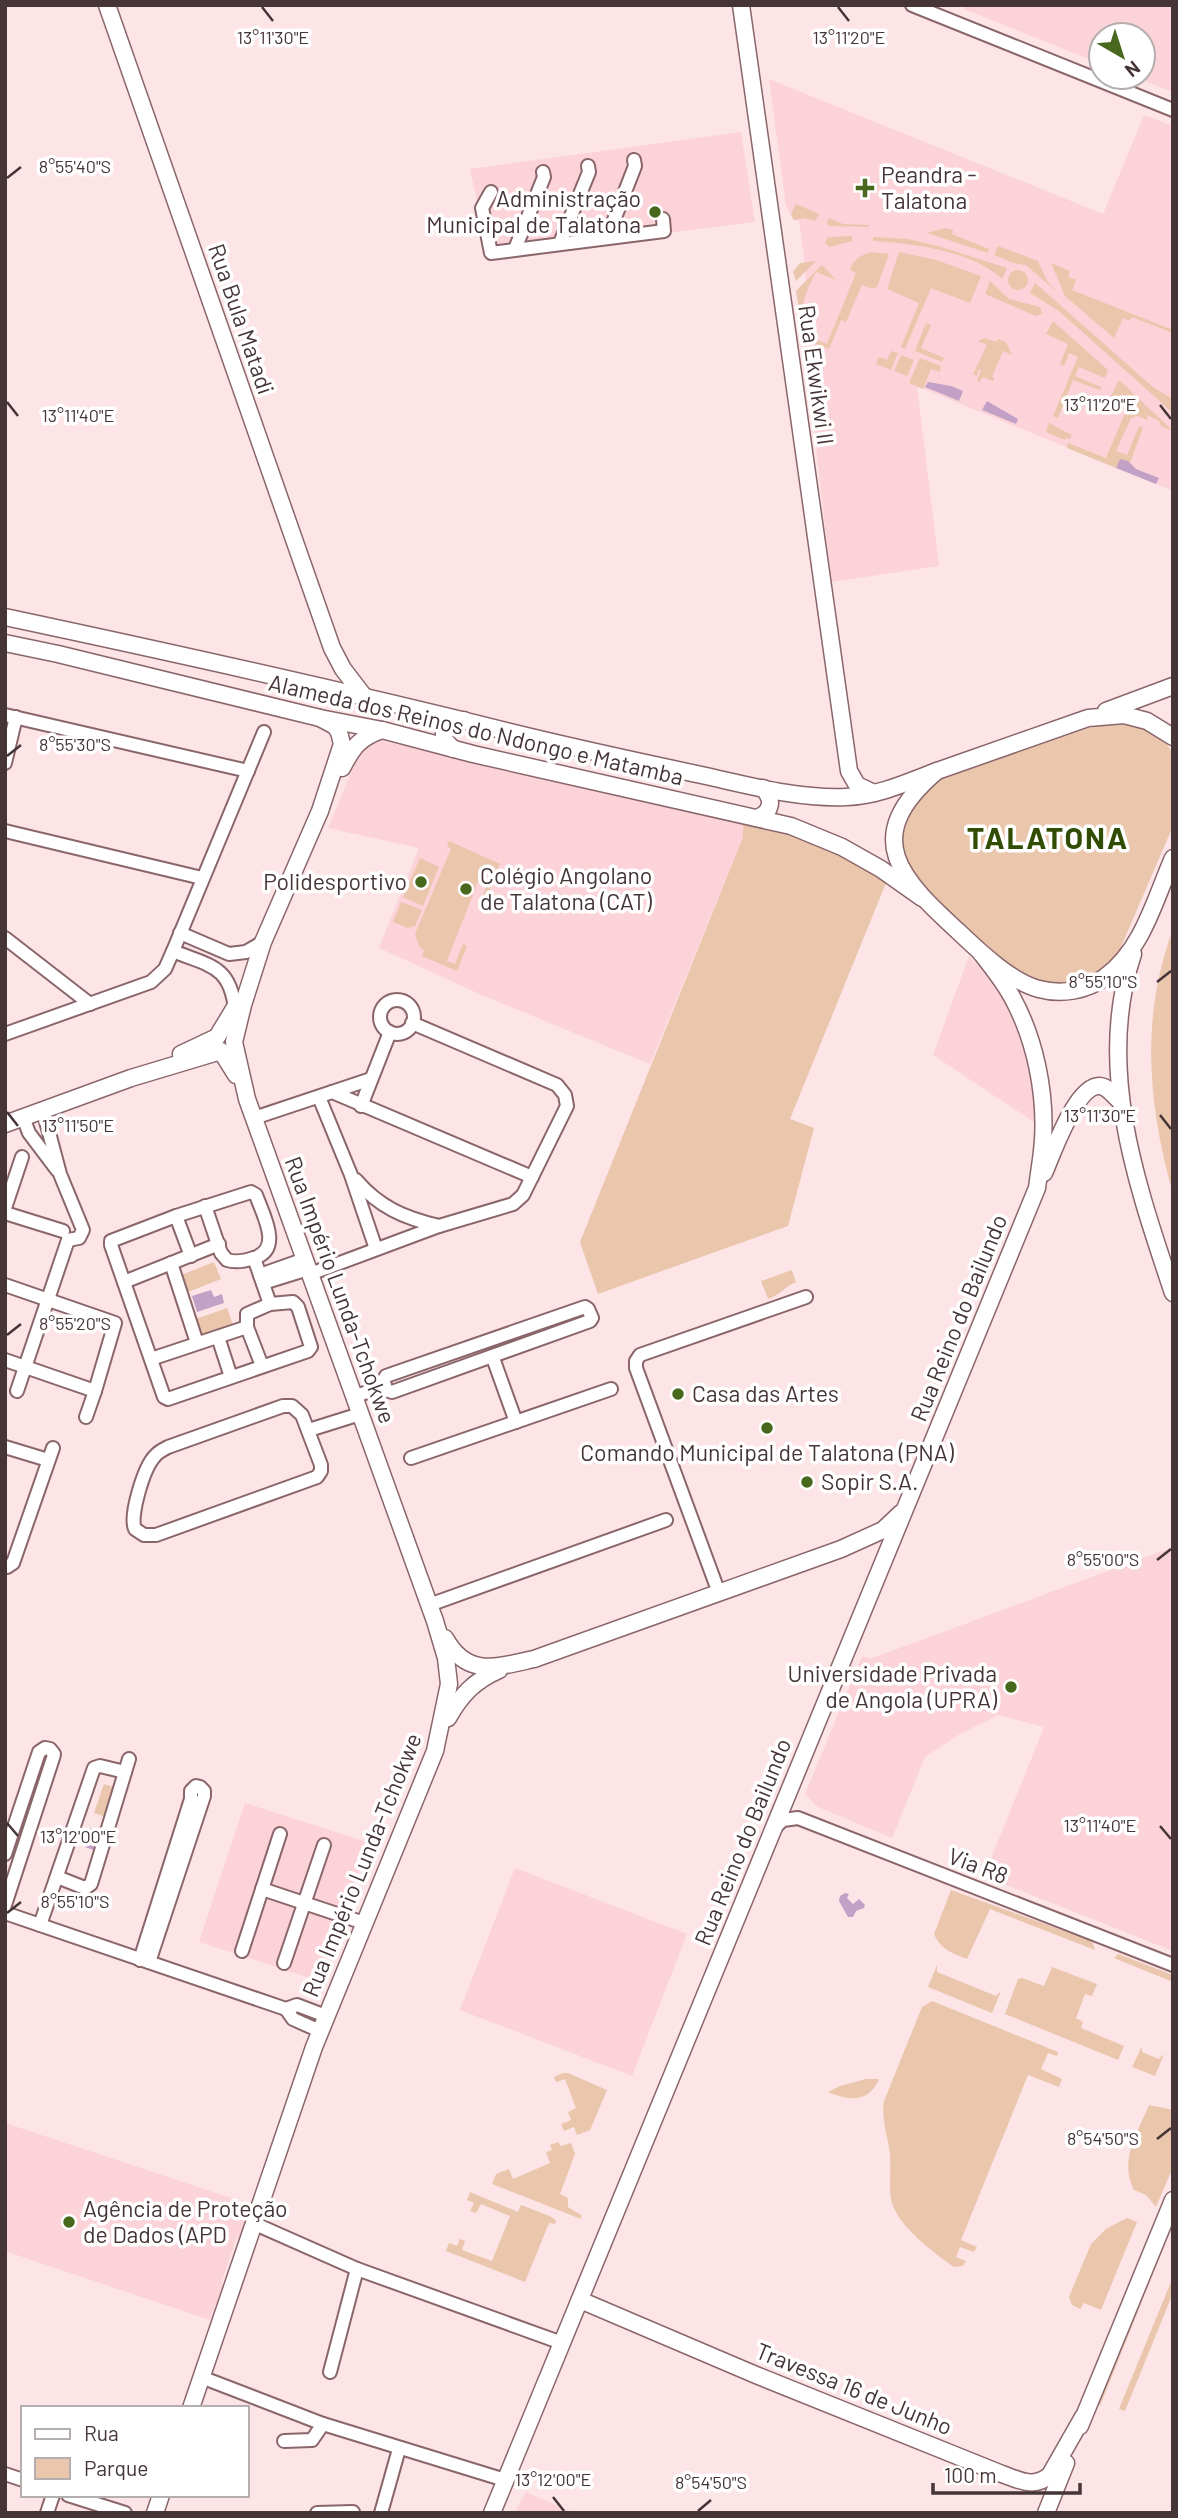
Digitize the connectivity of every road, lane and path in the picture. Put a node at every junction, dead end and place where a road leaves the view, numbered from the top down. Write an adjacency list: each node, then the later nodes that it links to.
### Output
1 (107, 5): 15 (street, Rua Bula Matadi)
2 (741, 5): 29 (street, Rua Ekwikwi II)
3 (912, 5): 4 (street)
4 (1173, 110)
5 (634, 160): 10 (street)
6 (588, 166): 11 (street)
7 (543, 172): 12 (street)
8 (491, 192): 12 (street)
9 (663, 219): 10 (street)
10 (607, 237): 11 (street)
11 (560, 243): 12 (street)
12 (515, 249)
13 (5, 617): 16 (street, Alameda dos Reinos do Ndongo e Matamba)
14 (5, 643): 18 (street, Alameda dos Reinos do Ndongo e Matamba)
15 (332, 648): 19 (street, Rua Bula Matadi); 20 (street, Rua Bula Matadi)
16 (199, 658): 18 (street); 19 (street, Alameda dos Reinos do Ndongo e Matamba)
17 (1173, 686): 23 (street)
18 (192, 687): 22 (street, Alameda dos Reinos do Ndongo e Matamba)
19 (323, 687): 20 (street, Alameda dos Reinos do Ndongo e Matamba)
20 (363, 695): 24 (street, Alameda dos Reinos do Ndongo e Matamba)
21 (11, 716): 30 (street); 31 (street)
22 (320, 718): 25 (street, Alameda dos Reinos do Ndongo e Matamba); 36 (street)
23 (1088, 718): 27 (street); 32 (street, Alameda dos Reinos do Ndongo e Matamba)
24 (464, 720): 28 (street); 33 (street, Alameda dos Reinos do Ndongo e Matamba)
25 (382, 730): 28 (street, Alameda dos Reinos do Ndongo e Matamba); 36 (street)
26 (264, 732): 31 (street)
27 (1173, 737)
28 (453, 749): 37 (street, Alameda dos Reinos do Ndongo e Matamba)
29 (846, 751): 34 (street, Rua Ekwikwi II); 35 (street, Rua Ekwikwi II)
30 (5, 763)
31 (248, 771): 40 (street)
32 (937, 771): 34 (street, Alameda dos Reinos do Ndongo e Matamba); 41 (street)
33 (763, 788): 35 (street, Alameda dos Reinos do Ndongo e Matamba); 37 (street)
34 (874, 793): 35 (street, Alameda dos Reinos do Ndongo e Matamba)
35 (818, 796)
36 (324, 801): 44 (street)
37 (757, 818): 41 (street, Alameda dos Reinos do Ndongo e Matamba)
38 (5, 831): 40 (street)
39 (1173, 858): 45 (street)
40 (202, 878): 42 (street)
41 (922, 898): 47 (street)
42 (180, 933): 46 (street); 48 (street)
43 (5, 938): 51 (street)
44 (263, 942): 48 (street); 50 (street)
45 (1136, 944): 47 (street); 60 (street)
46 (173, 951): 49 (street); 51 (street)
47 (981, 953): 71 (street, Rua Reino do Bailundo)
48 (229, 954): 49 (street)
49 (221, 972): 52 (street)
50 (252, 973): 52 (street); 56 (street)
51 (90, 1004): 55 (street)
52 (235, 1009): 56 (street)
53 (412, 1023): 54 (street); 54 (street); 70 (street)
54 (390, 1032): 57 (street)
55 (5, 1034)
56 (224, 1044): 62 (street); 63 (street, Rua Império Lunda-Tchokwe)
57 (370, 1079): 58 (street); 61 (street)
58 (332, 1092): 59 (street); 61 (street)
59 (318, 1097): 63 (street); 69 (street)
60 (1121, 1102): 71 (street); 86 (street)
61 (361, 1105): 70 (street)
62 (43, 1110): 65 (street); 66 (street)
63 (254, 1118): 82 (street, Rua Império Lunda-Tchokwe)
64 (5, 1124): 65 (street)
65 (26, 1125): 66 (street); 68 (street)
66 (48, 1126): 68 (street)
67 (22, 1157): 73 (street)
68 (60, 1174): 76 (street)
69 (351, 1175): 75 (street); 78 (street)
70 (532, 1177): 75 (street)
71 (1037, 1188): 110 (street, Rua Reino do Bailundo)
72 (205, 1206): 74 (street); 77 (street); 80 (street)
73 (5, 1210): 76 (street)
74 (176, 1216): 79 (street); 84 (street)
75 (439, 1226): 78 (street)
76 (72, 1227): 88 (street)
77 (219, 1244): 79 (street); 80 (street)
78 (376, 1249): 82 (street)
79 (191, 1256): 81 (street)
80 (254, 1258): 83 (street)
81 (171, 1264): 84 (street); 92 (street)
82 (308, 1267): 83 (street); 103 (street, Rua Império Lunda-Tchokwe)
83 (262, 1279): 89 (street)
84 (124, 1282): 94 (street)
85 (5, 1285): 88 (street)
86 (1173, 1293)
87 (806, 1297): 113 (street)
88 (49, 1299): 96 (street); 102 (street)
89 (271, 1304): 90 (street); 97 (street)
90 (247, 1327): 91 (street); 97 (street)
91 (218, 1337): 92 (street); 98 (street)
92 (197, 1343): 94 (street)
93 (493, 1357): 99 (street); 99 (street); 106 (street)
94 (151, 1359): 98 (street)
95 (5, 1360): 96 (street)
96 (25, 1366): 101 (street); 102 (street)
97 (262, 1366): 98 (street)
98 (231, 1377)
99 (385, 1385): 103 (street)
100 (611, 1389): 106 (street)
101 (18, 1391)
102 (94, 1391): 105 (street)
103 (354, 1397): 104 (street, Rua Império Lunda-Tchokwe)
104 (360, 1414): 107 (street); 114 (street, Rua Império Lunda-Tchokwe)
105 (86, 1417)
106 (516, 1422): 109 (street)
107 (309, 1430): 107 (street)
108 (5, 1447): 112 (street)
109 (411, 1458)
110 (909, 1499): 113 (street); 118 (street, Rua Reino do Bailundo)
111 (666, 1520): 114 (street)
112 (9, 1564)
113 (719, 1593): 116 (street)
114 (429, 1605): 115 (street, Rua Império Lunda-Tchokwe)
115 (435, 1621): 116 (street); 117 (street, Rua Império Lunda-Tchokwe)
116 (534, 1659): 117 (street)
117 (435, 1751): 127 (street, Rua Império Lunda-Tchokwe)
118 (771, 1832): 132 (street, Via R8); 137 (street, Rua Reino do Bailundo)
119 (280, 1834): 123 (street)
120 (324, 1845): 124 (street)
121 (5, 1854): 125 (street)
122 (57, 1877): 122 (street); 128 (street)
123 (262, 1889): 124 (street); 129 (street)
124 (304, 1903): 127 (street); 131 (street)
125 (5, 1905)
126 (5, 1913): 128 (street)
127 (364, 1923): 133 (street, Rua Império Lunda-Tchokwe)
128 (40, 1925): 130 (street)
129 (242, 1951)
130 (145, 1961): 130 (street); 133 (street)
131 (284, 1963)
132 (1173, 1965)
133 (323, 2024): 135 (street, Rua Império Lunda-Tchokwe)
134 (1173, 2200): 142 (street)
135 (253, 2223): 136 (street); 140 (street, Rua Império Lunda-Tchokwe)
136 (357, 2269): 138 (street); 139 (street)
137 (580, 2300): 138 (street, Rua Reino do Bailundo); 142 (street, Travessa 16 de Junho)
138 (562, 2343): 146 (street, Rua Reino do Bailundo)
139 (330, 2372)
140 (201, 2377): 141 (street, Rua Império Lunda-Tchokwe); 143 (street)
141 (192, 2406)
142 (1083, 2417): 153 (street)
143 (323, 2424): 144 (street); 145 (street)
144 (284, 2441)
145 (399, 2449): 146 (street); 151 (street)
146 (505, 2480): 152 (street, Rua Reino do Bailundo)
147 (87, 2498): 149 (street)
148 (353, 2512): 150 (street)
149 (125, 2513)
150 (317, 2513)
151 (381, 2513)
152 (492, 2513)
153 (1045, 2513)

